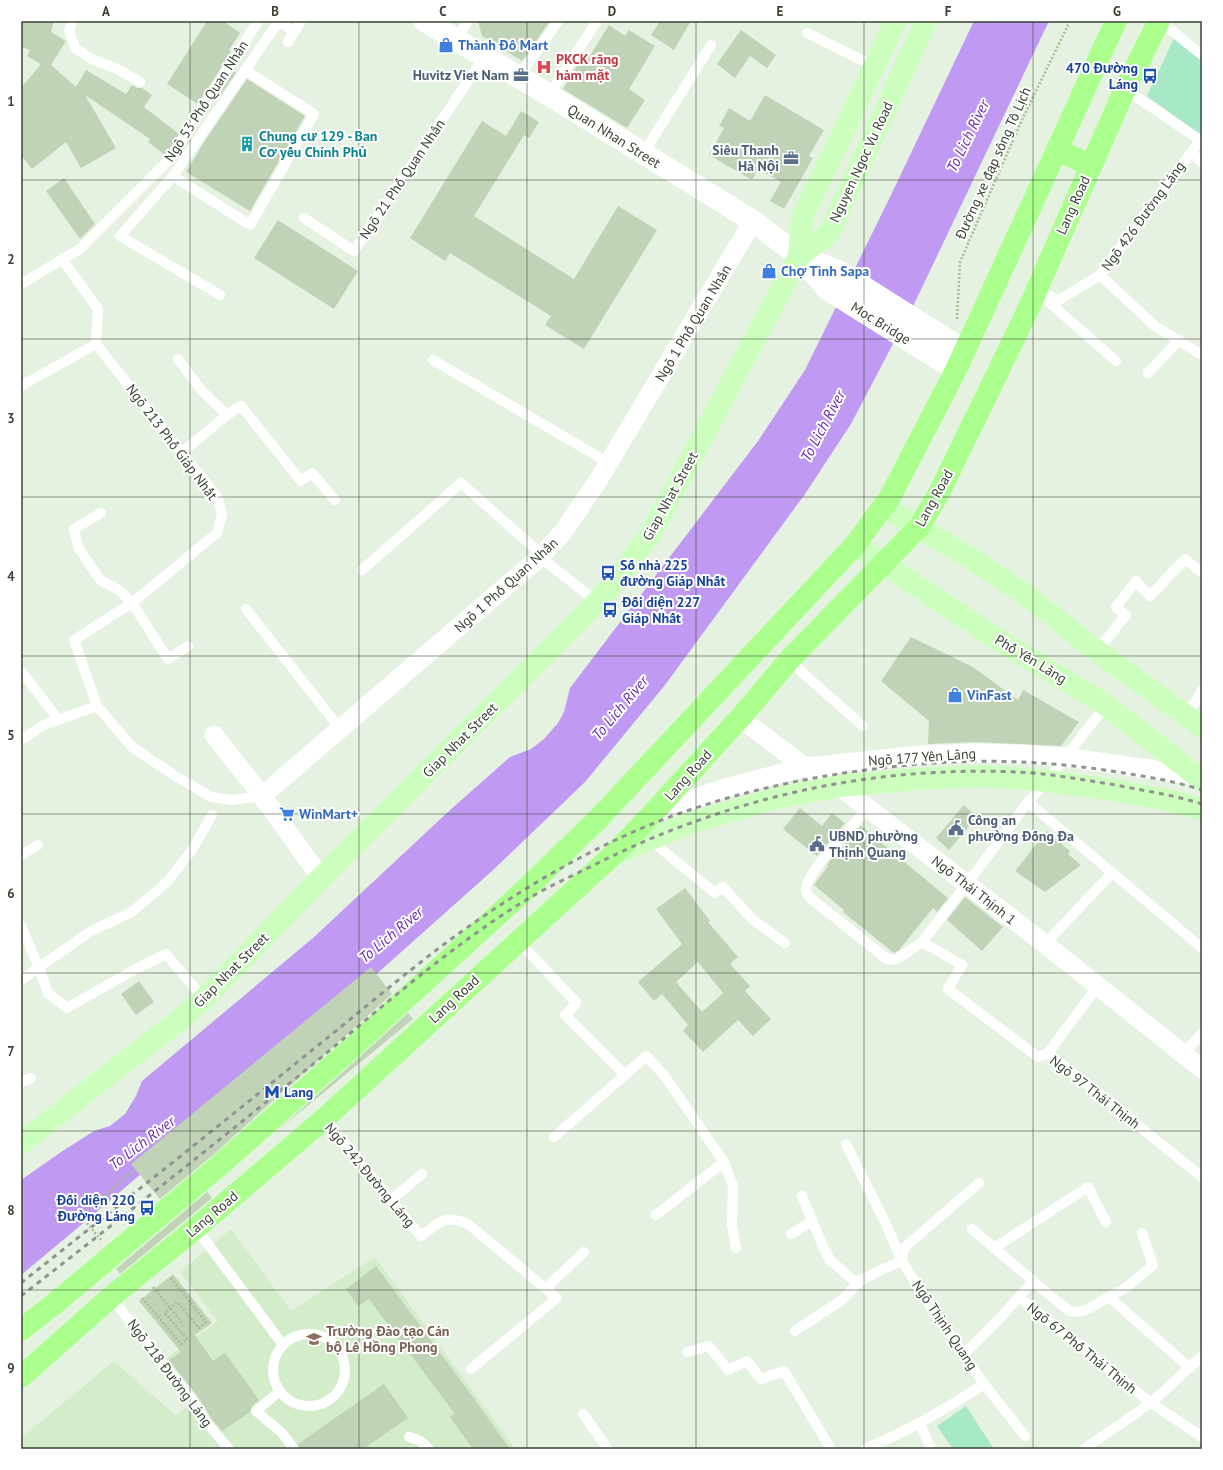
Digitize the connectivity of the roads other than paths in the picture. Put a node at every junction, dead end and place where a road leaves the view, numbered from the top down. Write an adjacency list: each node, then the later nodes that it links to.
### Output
1 (72, 21): 22 (lane)
2 (258, 21): 35 (lane, Ngõ 53 Phố Quan Nhân)
3 (301, 21): 12 (lane)
4 (425, 21): 14 (street, Quan Nhan Street)
5 (468, 21): 14 (lane)
6 (558, 21): 21 (lane)
7 (597, 21): 24 (lane)
8 (896, 21): 19 (main road, Nguyen Ngoc Vu Road)
9 (926, 21): 34 (main road, Nguyen Ngoc Vu Road)
10 (1116, 21): 26 (main road)
11 (1159, 21): 17 (lane); 23 (main road, Lang Road)
12 (294, 31): 15 (lane); 20 (lane)
13 (807, 33): 19 (lane)
14 (455, 40): 18 (street, Quan Nhan Street)
15 (288, 42)
16 (711, 45): 28 (lane)
17 (1202, 55)
18 (484, 57): 21 (street, Quan Nhan Street); 32 (lane, Ngõ 21 Phố Quan Nhân)
19 (874, 66): 34 (main road, Nguyen Ngoc Vu Road)
20 (245, 70): 31 (lane); 31 (lane)
21 (518, 78): 24 (street, Quan Nhan Street)
22 (140, 82)
23 (1125, 89): 25 (lane); 30 (main road, Lang Road)
24 (549, 95): 28 (street, Quan Nhan Street)
25 (1201, 139): 27 (lane, Ngõ 426 Đường Láng)
26 (1058, 150): 30 (main road); 43 (main road)
27 (1191, 152): 29 (lane); 36 (lane, Ngõ 426 Đường Láng)
28 (643, 154): 33 (street, Quan Nhan Street)
29 (1202, 164)
30 (1091, 166): 39 (main road, Lang Road)
31 (173, 176): 40 (lane)
32 (304, 218)
33 (753, 222): 34 (street, Quan Nhan Street); 52 (street, Ngõ 1 Phố Quan Nhân)
34 (799, 256): 37 (street, Quan Nhan Street); 62 (main road, Giap Nhat Street)
35 (62, 259): 38 (lane, Ngõ 53 Phố Quan Nhân); 42 (lane)
36 (1100, 275): 39 (lane, Ngõ 426 Đường Láng); 41 (lane)
37 (834, 281): 43 (street, Moc Bridge)
38 (21, 284)
39 (1036, 291): 47 (lane); 56 (main road, Lang Road)
40 (220, 295)
41 (1179, 340): 44 (lane); 48 (lane)
42 (96, 344): 49 (lane); 51 (lane, Ngõ 213 Phố Giáp Nhất)
43 (951, 354): 54 (main road)
44 (1202, 355)
45 (178, 360): 50 (lane)
46 (433, 360): 52 (lane)
47 (1116, 361)
48 (1148, 373)
49 (21, 386)
50 (227, 415): 51 (lane); 53 (lane)
51 (181, 453): 63 (lane, Ngõ 213 Phố Giáp Nhất)
52 (609, 463): 58 (street, Ngõ 1 Phố Quan Nhân)
53 (335, 500)
54 (884, 507): 56 (main road); 57 (main road)
55 (101, 513): 63 (lane)
56 (919, 527): 59 (main road, Lang Road); 66 (main road)
57 (855, 545): 59 (main road, Phố Yên Lãng); 119 (main road)
58 (541, 556): 60 (lane); 62 (lane); 76 (street, Ngõ 1 Phố Quan Nhân)
59 (883, 564): 67 (main road, Lang Road); 70 (main road, Phố Yên Lãng)
60 (362, 570)
61 (1202, 574): 66 (lane)
62 (597, 602): 95 (main road, Giap Nhat Street)
63 (132, 603): 65 (lane); 71 (lane, Ngõ 213 Phố Giáp Nhất)
64 (246, 609): 76 (lane)
65 (188, 646)
66 (1097, 651): 74 (main road)
67 (790, 659): 72 (main road, Lang Road); 75 (lane)
68 (21, 671): 73 (lane)
69 (1202, 690): 74 (lane)
70 (1106, 705): 79 (lane); 81 (main road, Phố Yên Lãng)
71 (97, 706): 73 (lane); 84 (lane, Ngõ 213 Phố Giáp Nhất)
72 (740, 718): 80 (street, Ngõ Thái Thịnh 1); 88 (main road, Lang Road)
73 (58, 720): 78 (lane)
74 (1193, 721)
75 (862, 726)
76 (340, 730): 84 (street, Ngõ 1 Phố Quan Nhân)
77 (214, 735): 84 (street)
78 (21, 740)
79 (1065, 757): 80 (street, Ngõ 177 Yên Lãng); 81 (street, Ngõ 177 Yên Lãng); 82 (lane)
80 (805, 767): 83 (street, Ngõ Thái Thịnh 1); 88 (street, Ngõ 177 Yên Lãng)
81 (1200, 778)
82 (1047, 781): 83 (main road); 85 (lane); 87 (main road)
83 (839, 786): 86 (street, Ngõ Thái Thịnh 1); 90 (main road)
84 (262, 796): 95 (street)
85 (1028, 802): 94 (lane); 96 (lane)
86 (868, 808): 96 (street, Ngõ Thái Thịnh 1); 99 (lane)
87 (1202, 809)
88 (653, 813): 92 (main road, Lang Road)
89 (212, 815): 103 (lane)
90 (649, 839): 92 (main road); 100 (lane)
91 (38, 845): 93 (lane)
92 (614, 854): 98 (main road, Lang Road)
93 (21, 855)
94 (1112, 873): 101 (lane); 102 (lane)
95 (321, 878): 106 (main road, Giap Nhat Street)
96 (967, 884): 99 (lane); 101 (street, Ngõ Thái Thịnh 1)
97 (21, 926): 103 (lane)
98 (518, 941): 111 (lane); 114 (main road, Lang Road)
99 (922, 942): 108 (lane, Ngõ 97 Thái Thịnh)
100 (785, 943)
101 (1045, 944): 105 (street, Ngõ Thái Thịnh 1)
102 (1202, 948)
103 (39, 968): 104 (lane); 106 (lane)
104 (21, 980)
105 (1098, 986): 108 (lane); 109 (street, Ngõ Thái Thịnh 1)
106 (204, 999): 116 (main road, Giap Nhat Street)
107 (1202, 1033): 109 (lane)
108 (1048, 1053): 121 (lane, Ngõ 97 Thái Thịnh)
109 (1184, 1054): 110 (street, Ngõ Thái Thịnh 1)
110 (1202, 1069)
111 (625, 1075): 115 (lane); 118 (lane)
112 (31, 1078): 113 (lane)
113 (21, 1082)
114 (324, 1119): 123 (main road, Lang Road); 125 (lane, Ngõ 242 Đường Láng)
115 (554, 1137)
116 (21, 1143)
117 (846, 1144): 136 (lane, Ngõ Thịnh Quang)
118 (724, 1162): 126 (lane); 133 (lane)
119 (221, 1164): 123 (main road); 143 (main road)
120 (422, 1174): 125 (lane)
121 (1202, 1177)
122 (979, 1182): 136 (lane)
123 (241, 1189): 129 (main road, Lang Road)
124 (802, 1196): 127 (lane)
125 (391, 1200): 139 (lane, Ngõ 242 Đường Láng)
126 (656, 1215)
127 (812, 1221): 132 (lane); 137 (lane)
128 (1106, 1222): 134 (lane)
129 (196, 1228): 140 (main road, Lang Road); 145 (lane)
130 (972, 1229): 134 (lane)
131 (1142, 1233): 141 (lane)
132 (791, 1234)
133 (736, 1248)
134 (994, 1248): 138 (lane)
135 (584, 1252): 139 (lane)
136 (902, 1261): 137 (lane); 147 (lane, Ngõ Thịnh Quang)
137 (860, 1281): 144 (lane)
138 (1033, 1281): 141 (lane); 142 (lane)
139 (546, 1288): 150 (lane, Ngõ 242 Đường Láng)
140 (111, 1297): 151 (main road, Lang Road); 160 (lane, Ngõ 218 Đường Láng)
141 (1109, 1297): 149 (lane)
142 (1020, 1298): 147 (lane, Ngõ 67 Phố Thái Thịnh); 154 (lane, Ngõ 67 Phố Thái Thịnh)
143 (21, 1330)
144 (795, 1330)
145 (283, 1345): 153 (lane); 153 (lane)
146 (687, 1352): 164 (lane)
147 (964, 1354): 152 (lane, Ngõ Thịnh Quang)
148 (1202, 1356): 149 (lane, Ngõ 67 Phố Thái Thịnh)
149 (1190, 1368): 154 (lane, Ngõ 67 Phố Thái Thịnh)
150 (471, 1369)
151 (21, 1377)
152 (984, 1384): 156 (lane, Ngõ Thịnh Quang); 157 (lane)
153 (280, 1391): 161 (lane)
154 (1151, 1403): 159 (lane, Ngõ 67 Phố Thái Thịnh); 167 (lane)
155 (583, 1414): 163 (lane)
156 (920, 1423): 165 (lane, Ngõ Thịnh Quang); 166 (lane)
157 (1025, 1436)
158 (409, 1437): 162 (lane)
159 (1202, 1437)
160 (229, 1449)
161 (294, 1449)
162 (429, 1449)
163 (608, 1449)
164 (831, 1449)
165 (864, 1449)
166 (931, 1449)
167 (1084, 1449)

